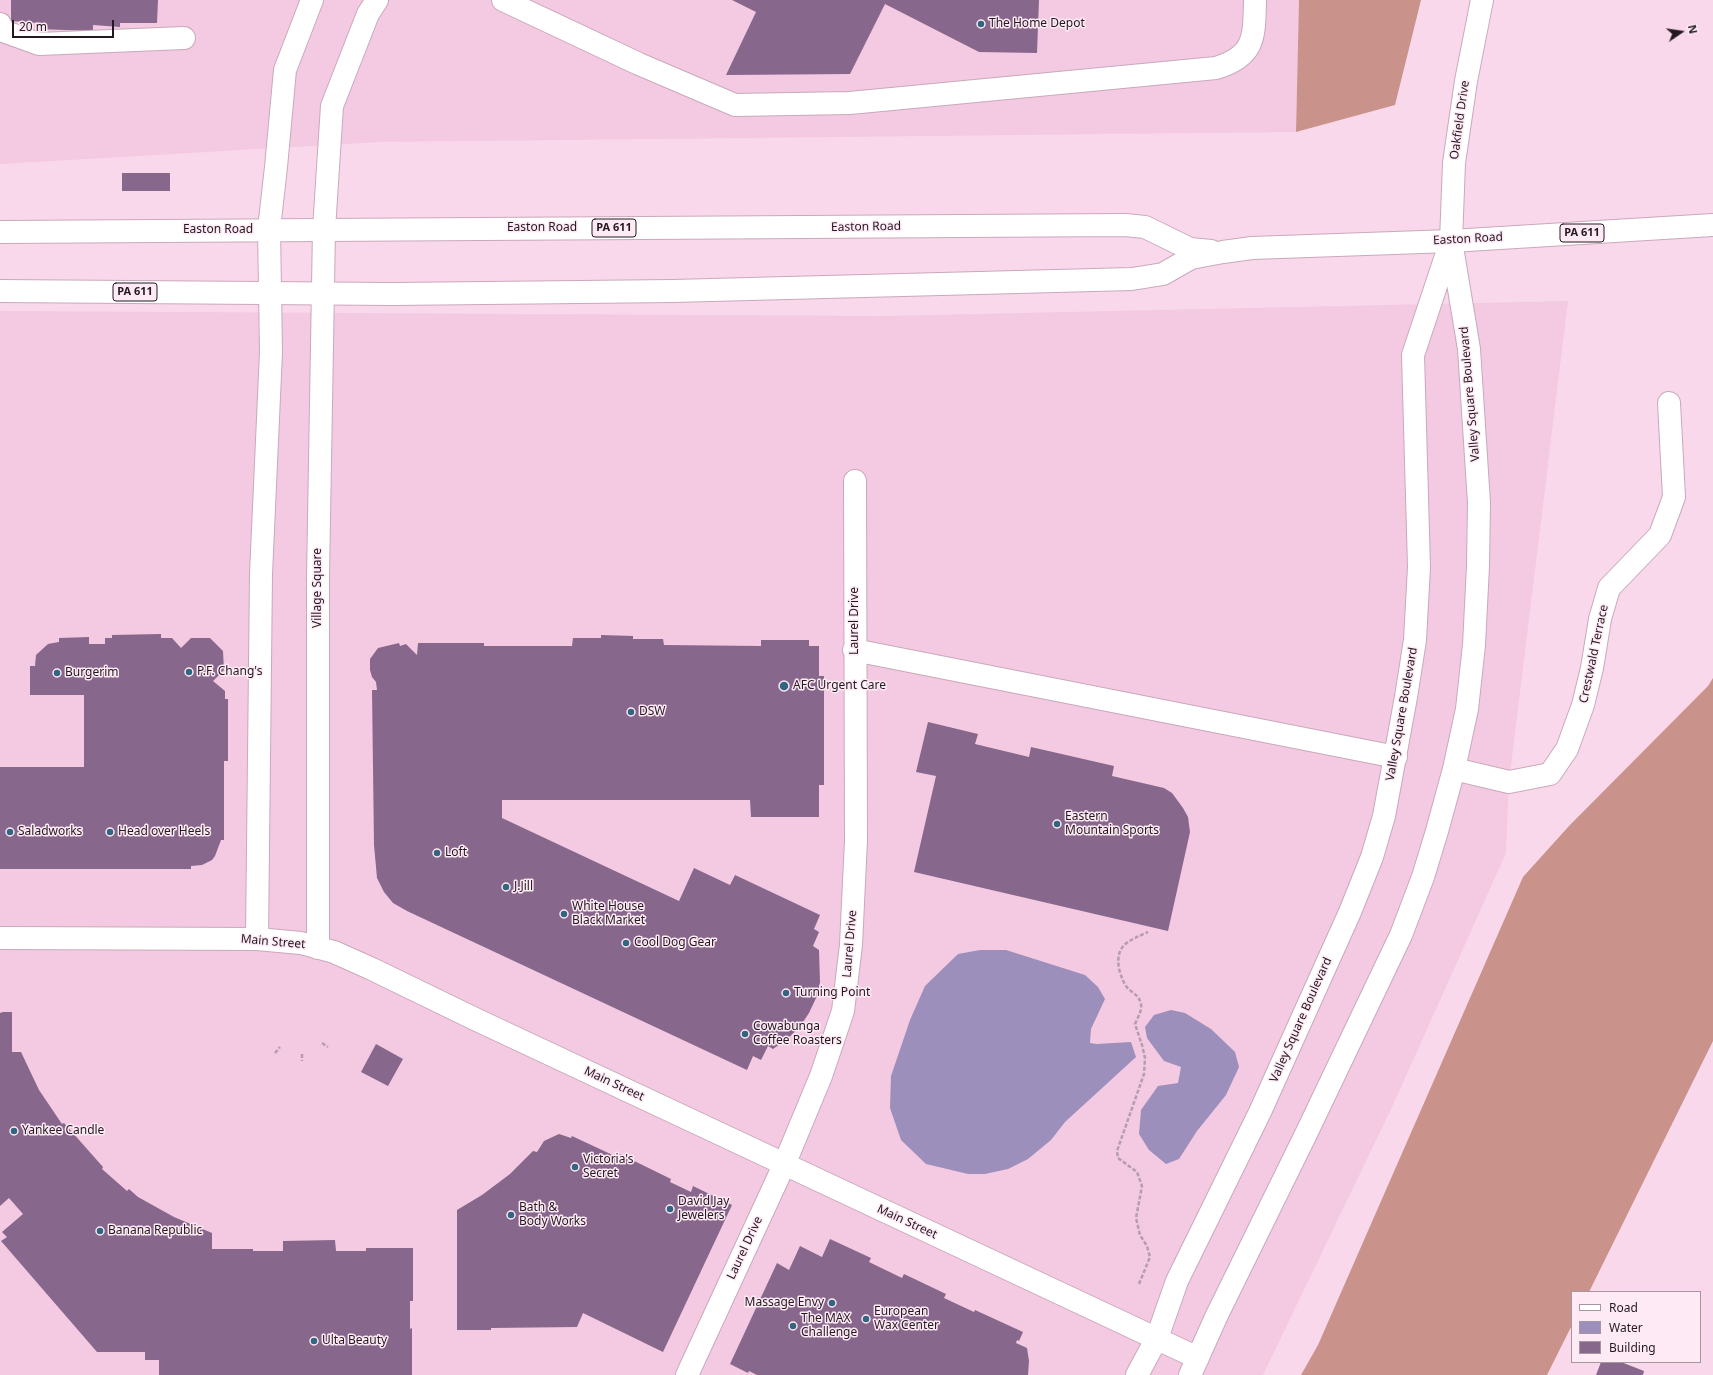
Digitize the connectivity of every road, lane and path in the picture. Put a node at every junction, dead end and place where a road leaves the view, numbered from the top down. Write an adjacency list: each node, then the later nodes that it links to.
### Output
1 (312, 0): 9 (main road)
2 (377, 0): 10 (main road, Village Square)
3 (503, 0): 4 (main road)
4 (1255, 0)
5 (1482, 0): 12 (main road, Oakfield Drive)
6 (0, 24): 7 (main road)
7 (184, 38)
8 (1713, 225): 12 (main road, Easton Road / PA 611)
9 (269, 229): 10 (main road, Easton Road / PA 611); 11 (main road, Easton Road / PA 611); 15 (main road)
10 (324, 229): 13 (main road, Easton Road / PA 611); 16 (main road, Village Square)
11 (0, 232)
12 (1451, 240): 13 (main road, Easton Road / PA 611); 20 (main road, Valley Square Boulevard); 21 (main road, Valley Square Boulevard)
13 (1223, 252): 16 (main road, Easton Road / PA 611)
14 (0, 291): 15 (main road, Easton Road / PA 611)
15 (270, 293): 16 (main road, Easton Road / PA 611); 24 (main road)
16 (323, 293): 25 (main road, Village Square)
17 (1669, 403): 21 (main road, Crestwald Terrace)
18 (855, 481): 19 (main road, Laurel Drive)
19 (854, 650): 20 (main road); 32 (main road, Laurel Drive)
20 (1396, 757): 34 (main road, Valley Square Boulevard)
21 (1454, 770): 35 (main road, Valley Square Boulevard)
22 (1148, 932): 33 (path)
23 (0, 938): 24 (main road, Main Street)
24 (257, 939): 25 (main road, Main Street)
25 (318, 948): 32 (main road, Main Street)
26 (322, 1043): 28 (path)
27 (280, 1047): 29 (path)
28 (328, 1047)
29 (275, 1053)
30 (302, 1054): 31 (path)
31 (302, 1061)
32 (784, 1165): 34 (main road, Main Street); 36 (main road, Laurel Drive)
33 (1139, 1284)
34 (1157, 1338): 35 (main road, Main Street); 37 (main road, Valley Square Boulevard)
35 (1194, 1366)
36 (686, 1375)
37 (1137, 1375)

